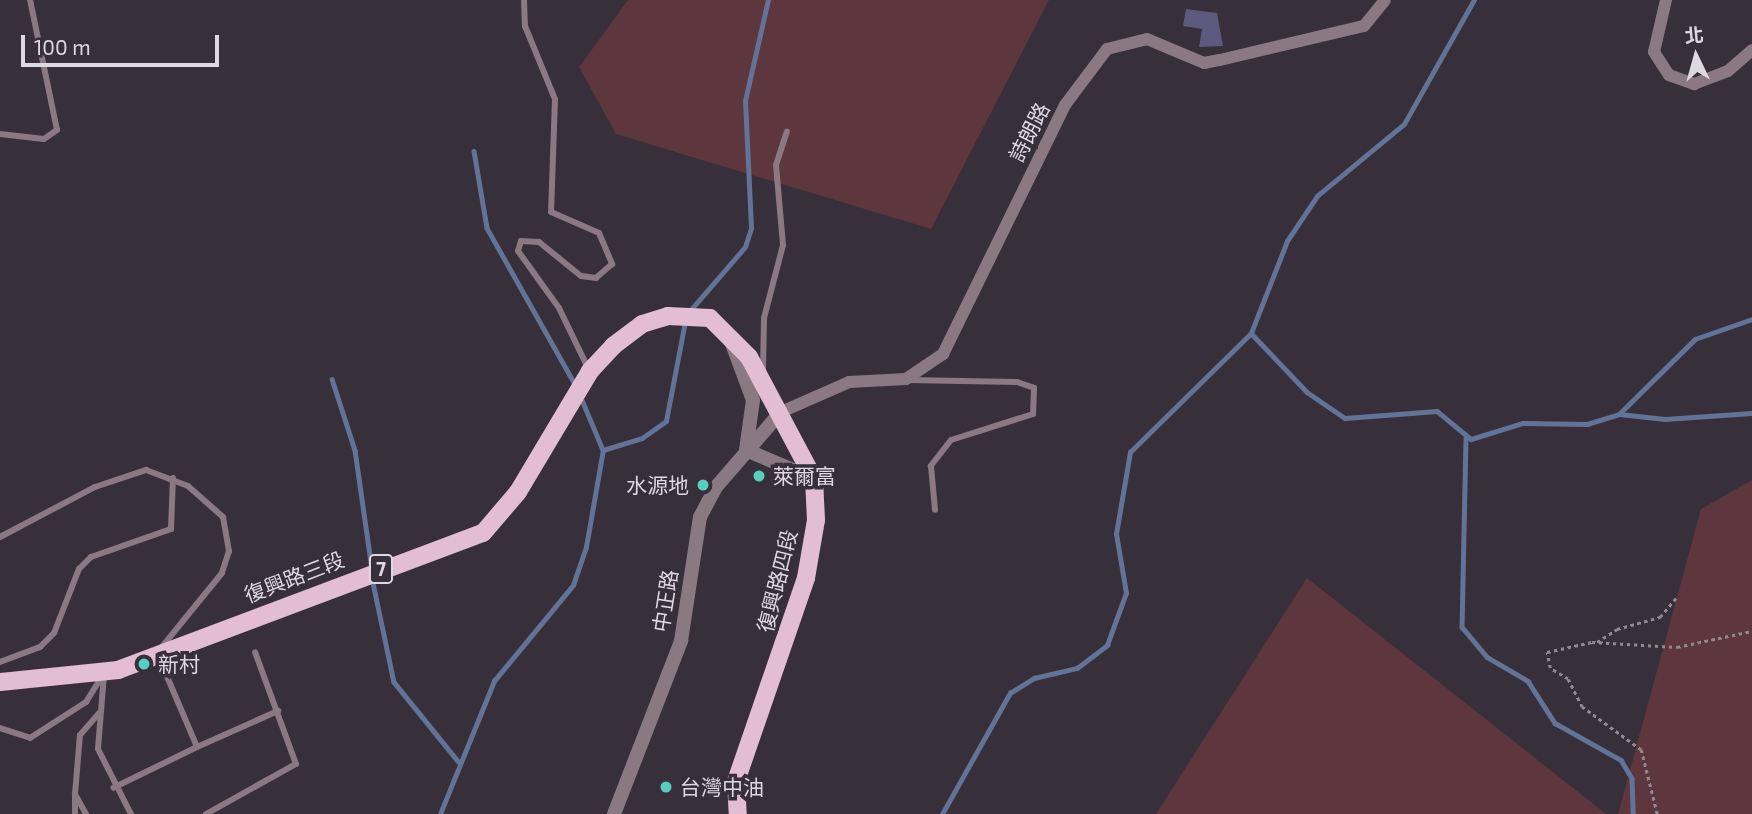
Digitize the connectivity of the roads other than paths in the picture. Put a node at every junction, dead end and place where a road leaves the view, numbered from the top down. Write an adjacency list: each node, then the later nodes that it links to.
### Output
1 (30, 0): 7 (lane)
2 (524, 0): 10 (lane)
3 (1385, 0): 11 (street, 詩朗路)
4 (1665, 0): 5 (street)
5 (1752, 50)
6 (787, 132): 12 (lane)
7 (0, 134)
8 (692, 315): 9 (main road, 復興路四段 / 7); 10 (main road, 復興路三段 / 7)
9 (727, 331): 12 (main road, 復興路四段 / 7); 14 (street)
10 (590, 371): 20 (main road, 復興路三段 / 7)
11 (906, 379): 13 (street); 17 (lane)
12 (763, 380): 13 (main road, 復興路四段 / 7)
13 (782, 412): 14 (street, 中正路); 16 (main road, 復興路四段 / 7)
14 (746, 450): 16 (street); 34 (street, 中正路)
15 (173, 478): 18 (lane); 20 (lane); 21 (lane)
16 (814, 479): 35 (main road, 復興路四段 / 7)
17 (935, 510)
18 (0, 537)
19 (255, 652): 24 (lane)
20 (157, 653): 22 (main road, 復興路三段 / 7); 27 (lane)
21 (0, 662)
22 (104, 674): 23 (main road, 復興路三段 / 7); 25 (lane); 26 (lane)
23 (0, 682)
24 (278, 710): 27 (lane); 33 (lane)
25 (99, 713): 28 (lane); 29 (lane)
26 (0, 728)
27 (197, 747): 28 (lane)
28 (113, 788): 32 (lane)
29 (75, 794): 30 (lane); 31 (lane)
30 (75, 814)
31 (86, 814)
32 (131, 814)
33 (206, 814)
34 (614, 814)
35 (738, 814)

